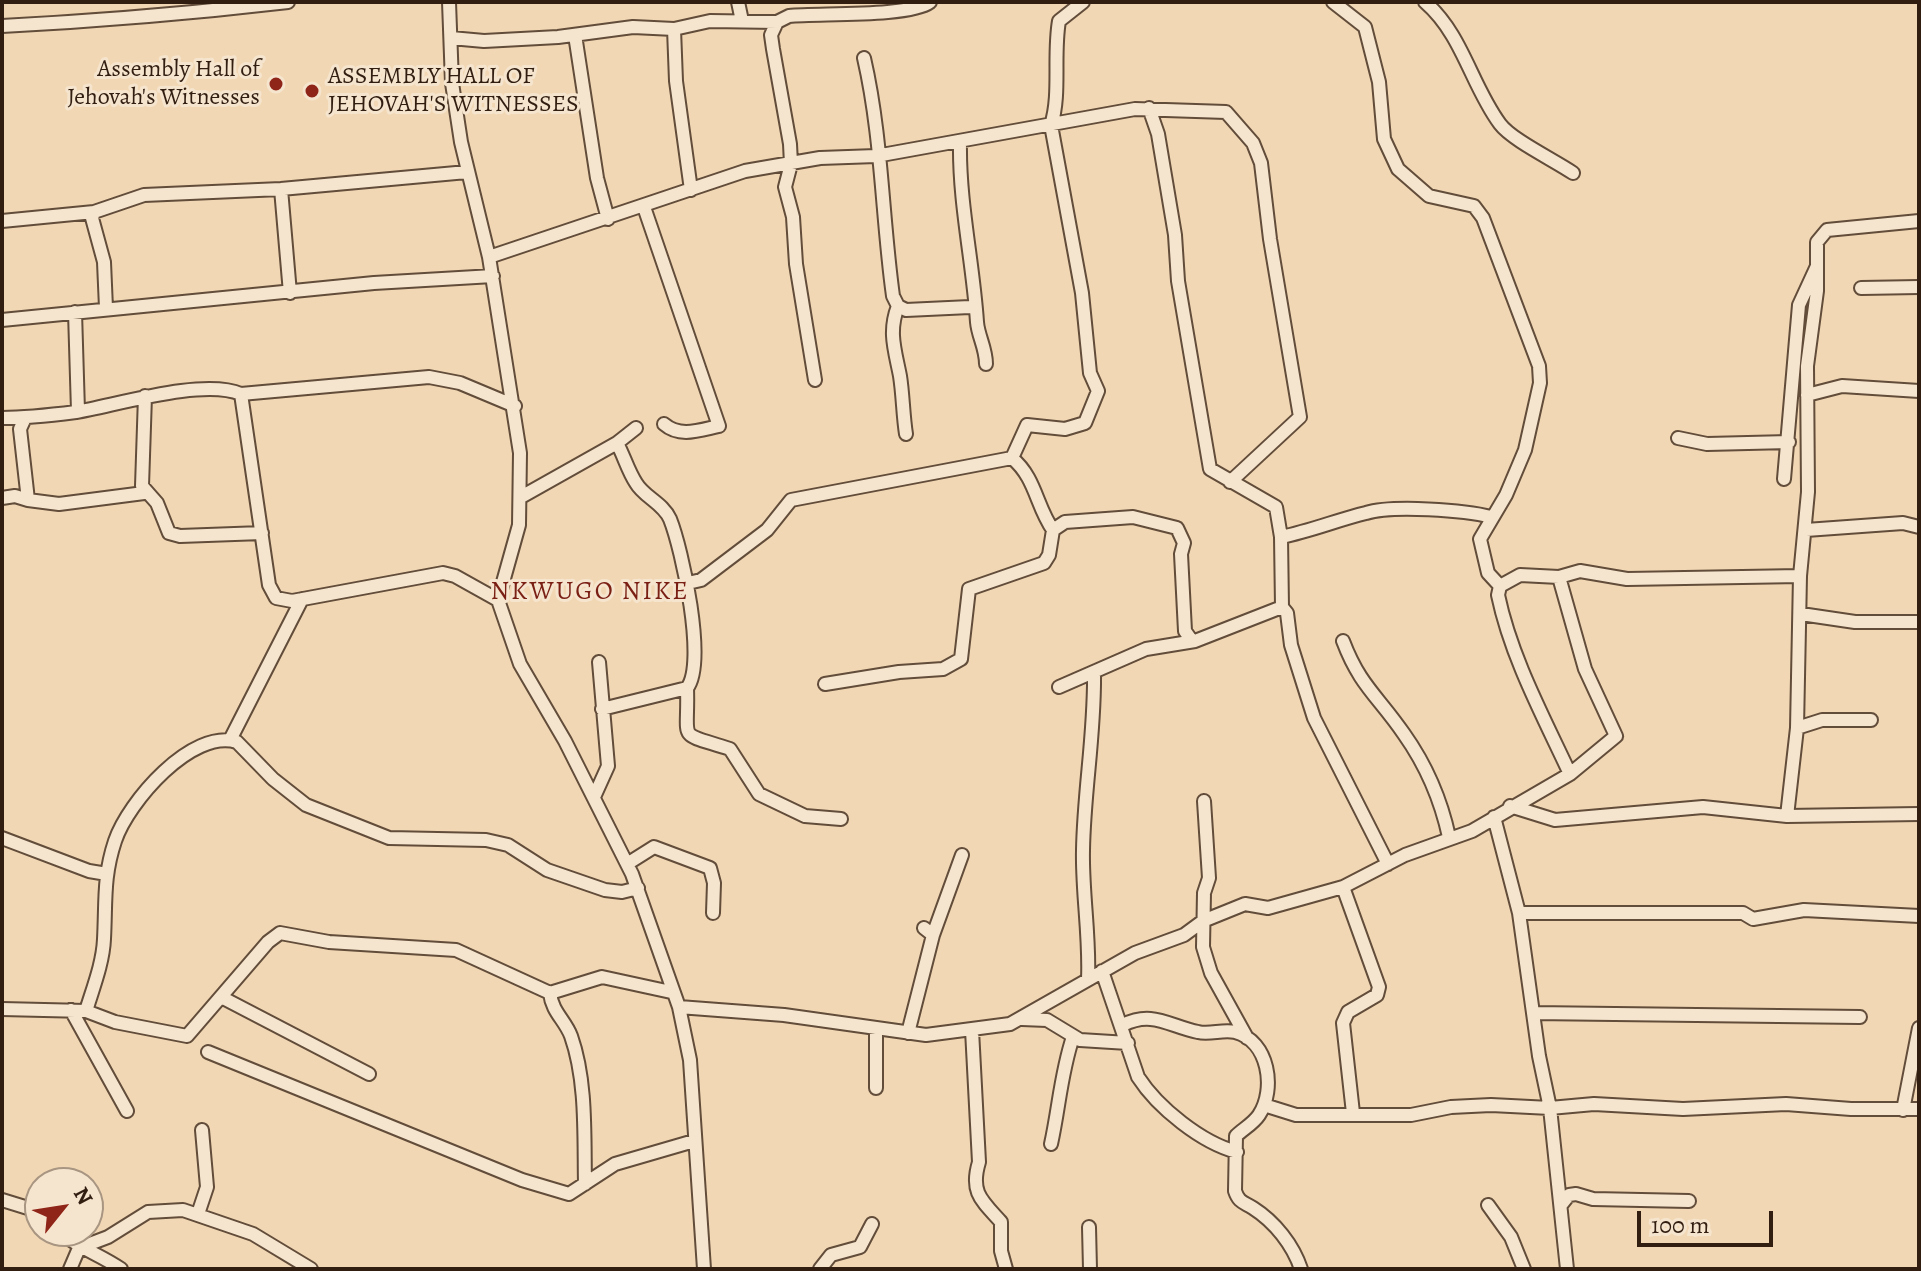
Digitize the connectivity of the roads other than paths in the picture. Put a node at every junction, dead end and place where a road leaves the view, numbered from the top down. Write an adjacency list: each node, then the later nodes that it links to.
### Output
1 (288, 2): 8 (street)
2 (449, 2): 16 (street)
3 (738, 2): 11 (street)
4 (930, 2): 9 (street)
5 (1083, 2): 19 (street)
6 (1333, 2): 66 (street)
7 (1425, 2): 24 (street)
8 (270, 3): 10 (street)
9 (837, 7): 12 (street)
10 (150, 8): 13 (street)
11 (742, 21): 12 (street); 14 (street)
12 (777, 22): 22 (street)
13 (2, 26)
14 (674, 29): 15 (street); 26 (street)
15 (575, 35): 16 (street); 29 (street)
16 (451, 38): 23 (street)
17 (864, 58): 21 (street)
18 (1149, 108): 19 (street); 61 (street); 61 (street)
19 (1051, 125): 20 (street); 59 (street)
20 (960, 143): 21 (street); 43 (street)
21 (876, 156): 22 (street); 38 (street)
22 (791, 164): 26 (street); 44 (street)
23 (467, 172): 25 (street); 32 (street)
24 (1573, 173)
25 (281, 189): 28 (street); 37 (street)
26 (691, 190): 27 (street)
27 (644, 207): 29 (street); 53 (street)
28 (94, 212): 30 (street); 40 (street)
29 (608, 219): 32 (street)
30 (2, 221)
31 (1919, 221): 33 (street)
32 (489, 257): 34 (street)
33 (1817, 266): 47 (street); 57 (street)
34 (493, 276): 37 (street); 49 (street)
35 (1919, 287): 36 (street)
36 (1861, 288)
37 (290, 293): 40 (street)
38 (898, 306): 39 (street); 55 (street)
39 (970, 307)
40 (106, 308): 41 (street)
41 (75, 312): 42 (street); 50 (street)
42 (2, 320)
43 (986, 364)
44 (815, 380)
45 (1919, 391): 47 (street)
46 (241, 394): 48 (street); 49 (street); 70 (street)
47 (1807, 395): 69 (street)
48 (145, 396): 50 (street); 62 (street)
49 (515, 406): 63 (street)
50 (78, 411): 52 (street)
51 (2, 418): 52 (street)
52 (25, 418): 65 (street)
53 (664, 424)
54 (636, 428): 58 (street)
55 (906, 434)
56 (1678, 438): 57 (street)
57 (1789, 442): 60 (street)
58 (617, 443): 63 (street); 74 (street)
59 (1012, 458): 68 (street); 74 (street)
60 (1784, 479)
61 (1230, 482): 71 (street)
62 (144, 493): 65 (street); 70 (street)
63 (521, 497): 77 (street)
64 (2, 498): 65 (street)
65 (28, 500)
66 (1491, 517): 71 (street); 75 (street)
67 (1919, 527): 69 (street)
68 (1053, 530): 81 (street); 85 (street)
69 (1806, 530): 72 (street)
70 (262, 533): 76 (street)
71 (1281, 537): 78 (street)
72 (1800, 576): 73 (street); 79 (street)
73 (1559, 577): 75 (street); 92 (street)
74 (688, 583): 87 (street)
75 (1500, 586): 92 (street)
76 (302, 599): 77 (street); 91 (street)
77 (498, 600): 93 (street)
78 (1282, 607): 81 (street); 104 (street)
79 (1801, 614): 80 (street); 90 (street)
80 (1919, 622)
81 (1192, 641): 84 (street)
82 (1343, 641): 100 (street)
83 (599, 662): 88 (street)
84 (1094, 673): 86 (street); 113 (street)
85 (825, 684)
86 (1059, 687)
87 (687, 688): 88 (street); 99 (street)
88 (602, 709): 93 (street)
89 (1871, 720): 90 (street)
90 (1797, 728): 97 (street)
91 (230, 740): 105 (street); 107 (street)
92 (1570, 774): 95 (street)
93 (594, 797): 103 (street)
94 (1204, 801): 111 (street)
95 (1510, 806): 97 (street); 98 (street)
96 (1919, 814): 97 (street)
97 (1787, 816)
98 (1494, 817): 100 (street); 109 (street)
99 (841, 819)
100 (1449, 837): 104 (street)
101 (2, 838): 105 (street)
102 (962, 855): 128 (street)
103 (627, 864): 107 (street); 108 (street)
104 (1388, 864): 106 (street)
105 (107, 874): 120 (street)
106 (1343, 887): 111 (street); 140 (street)
107 (638, 888): 114 (street)
108 (713, 913)
109 (1519, 913): 110 (street); 121 (street)
110 (1919, 916)
111 (1203, 921): 112 (street); 130 (street)
112 (1102, 971): 113 (street); 124 (street)
113 (1088, 979): 123 (street)
114 (671, 992): 115 (street); 117 (street)
115 (550, 993): 116 (street); 145 (street)
116 (223, 998): 120 (street); 133 (street)
117 (679, 1007): 125 (street); 142 (street)
118 (2, 1009): 119 (street)
119 (71, 1010): 120 (street); 139 (street)
120 (86, 1011)
121 (1533, 1013): 122 (street); 136 (street)
122 (1860, 1017)
123 (1022, 1019): 127 (street); 129 (street)
124 (1123, 1025): 130 (street); 131 (street)
125 (876, 1028): 128 (street); 134 (street)
126 (1919, 1028): 138 (street)
127 (972, 1030): 128 (street); 160 (street)
128 (908, 1033)
129 (1073, 1037): 131 (street); 143 (street)
130 (1247, 1038): 135 (street)
131 (1128, 1043): 144 (street)
132 (208, 1052): 145 (street)
133 (369, 1074)
134 (876, 1088)
135 (1264, 1105): 140 (street); 144 (street)
136 (1550, 1108): 138 (street); 140 (street); 149 (street)
137 (1919, 1109): 138 (street)
138 (1903, 1110)
139 (127, 1111)
140 (1353, 1113)
141 (202, 1130): 151 (street)
142 (694, 1141): 145 (street); 158 (street)
143 (1051, 1144)
144 (1237, 1152): 162 (street)
145 (585, 1184)
146 (2, 1200): 150 (street)
147 (1689, 1201): 149 (street)
148 (1488, 1205): 163 (street)
149 (1561, 1205): 164 (street)
150 (24, 1207)
151 (198, 1214): 154 (street); 157 (street)
152 (872, 1224): 159 (street)
153 (1089, 1227): 161 (street)
154 (79, 1248): 155 (street); 156 (street)
155 (70, 1269)
156 (121, 1269)
157 (311, 1269)
158 (704, 1269)
159 (820, 1269)
160 (1006, 1269)
161 (1090, 1269)
162 (1301, 1269)
163 (1524, 1269)
164 (1567, 1269)

